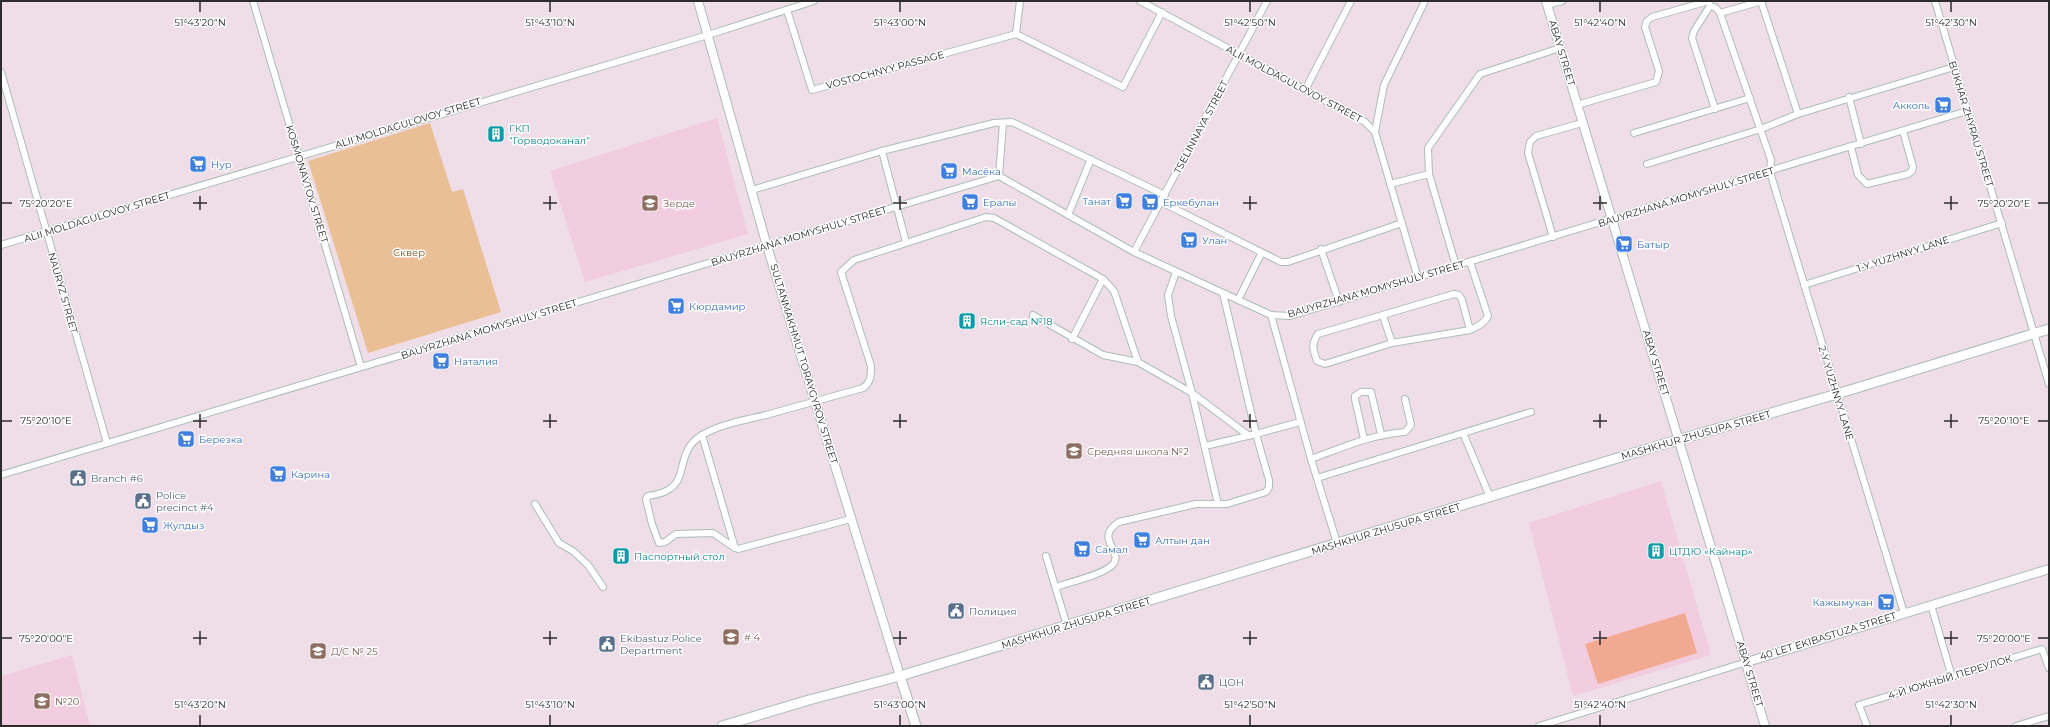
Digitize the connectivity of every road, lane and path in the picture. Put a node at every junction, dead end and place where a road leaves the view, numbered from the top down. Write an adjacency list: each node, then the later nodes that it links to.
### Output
1 (253, 1): 39 (street, KOSMONAVTOV STREET)
2 (698, 1): 18 (street, SULTANMAKHMUT TORAYGYROV STREET)
3 (814, 1): 14 (street, ALII MOLDAGULOVOY STREET)
4 (1020, 1): 17 (street)
5 (1140, 1): 15 (street, ALII MOLDAGULOVOY STREET)
6 (1267, 1): 20 (street, TSELINNAYA STREET)
7 (1351, 1): 23 (street)
8 (1425, 1): 34 (street)
9 (1562, 1): 12 (street)
10 (1761, 1): 16 (street); 29 (street)
11 (1934, 1): 21 (street, BUKHAR ZHYRAU STREET)
12 (1547, 3): 19 (street, ABAY STREET)
13 (1709, 3): 16 (street); 26 (street); 27 (street)
14 (787, 10): 17 (street, VOSTOCHNYY PASSAGE); 18 (street, ALII MOLDAGULOVOY STREET)
15 (1162, 12): 17 (street); 20 (street, ALII MOLDAGULOVOY STREET)
16 (1720, 13): 25 (street, 2-Y YUZHNYY LANE)
17 (1016, 34)
18 (708, 35): 39 (street, ALII MOLDAGULOVOY STREET); 46 (street, SULTANMAKHMUT TORAYGYROV STREET)
19 (1560, 48): 26 (street, ABAY STREET); 43 (street)
20 (1239, 55): 23 (street, ALII MOLDAGULOVOY STREET); 47 (street, TSELINNAYA STREET)
21 (1954, 67): 24 (street); 28 (street, BUKHAR ZHYRAU STREET)
22 (1, 72): 54 (street, NAURYZ STREET)
23 (1305, 90): 34 (street, ALII MOLDAGULOVOY STREET)
24 (1850, 97): 29 (street); 36 (street)
25 (1750, 98): 27 (street); 32 (street, 2-Y YUZHNYY LANE)
26 (1577, 105): 30 (street, ABAY STREET)
27 (1714, 108): 35 (street)
28 (1967, 111): 33 (street, BAUYRZHANA MOMYSHULY STREET); 53 (street, BUKHAR ZHYRAU STREET)
29 (1798, 114): 32 (street)
30 (1582, 122): 51 (street, ABAY STREET); 55 (street)
31 (1002, 123): 38 (street); 40 (street); 44 (street)
32 (1760, 129): 41 (street); 42 (street, 2-Y YUZHNYY LANE)
33 (1903, 131): 36 (street, BAUYRZHANA MOMYSHULY STREET); 37 (street)
34 (1375, 132): 45 (street)
35 (1634, 133)
36 (1861, 144): 37 (street, BAUYRZHANA MOMYSHULY STREET)
37 (1851, 147): 42 (street, BAUYRZHANA MOMYSHULY STREET)
38 (882, 151): 46 (street); 49 (street)
39 (298, 156): 54 (street, ALII MOLDAGULOVOY STREET); 80 (street, KOSMONAVTOV STREET)
40 (1091, 159): 47 (street); 50 (street)
41 (1647, 164)
42 (1770, 172): 51 (street, BAUYRZHANA MOMYSHULY STREET); 67 (street, 2-Y YUZHNYY LANE)
43 (1429, 174): 45 (street); 63 (street)
44 (999, 176): 49 (street, BAUYRZHANA MOMYSHULY STREET); 50 (street, BAUYRZHANA MOMYSHULY STREET)
45 (1390, 184): 52 (street)
46 (752, 190): 58 (street, SULTANMAKHMUT TORAYGYROV STREET)
47 (1165, 195): 48 (street, TSELINNAYA STREET)
48 (1161, 202): 60 (street, TSELINNAYA STREET); 61 (street)
49 (897, 207): 56 (street); 58 (street, BAUYRZHANA MOMYSHULY STREET)
50 (1068, 214): 60 (street, BAUYRZHANA MOMYSHULY STREET)
51 (1612, 219): 55 (street, BAUYRZHANA MOMYSHULY STREET); 94 (street, ABAY STREET)
52 (1402, 223): 59 (street); 65 (street)
53 (2002, 223): 67 (street, 1-Y YUZHNYY LANE); 76 (street, BUKHAR ZHYRAU STREET)
54 (46, 233): 57 (street, ALII MOLDAGULOVOY STREET); 95 (street, NAURYZ STREET)
55 (1553, 237): 62 (street, BAUYRZHANA MOMYSHULY STREET)
56 (906, 242): 66 (street); 85 (street)
57 (1, 245)
58 (767, 246): 80 (street, BAUYRZHANA MOMYSHULY STREET); 85 (street, SULTANMAKHMUT TORAYGYROV STREET)
59 (1321, 249): 61 (street); 70 (street)
60 (1134, 252): 64 (street, BAUYRZHANA MOMYSHULY STREET)
61 (1261, 254): 69 (street)
62 (1470, 262): 63 (street, BAUYRZHANA MOMYSHULY STREET); 75 (street)
63 (1456, 266): 65 (street, BAUYRZHANA MOMYSHULY STREET)
64 (1176, 272): 68 (street, BAUYRZHANA MOMYSHULY STREET); 82 (street)
65 (1418, 278): 70 (street, BAUYRZHANA MOMYSHULY STREET)
66 (1104, 280): 77 (street); 79 (street)
67 (1804, 285): 83 (street, 2-Y YUZHNYY LANE)
68 (1223, 293): 69 (street, BAUYRZHANA MOMYSHULY STREET); 89 (street)
69 (1238, 300): 72 (street, BAUYRZHANA MOMYSHULY STREET)
70 (1339, 302): 72 (street, BAUYRZHANA MOMYSHULY STREET)
71 (1033, 315): 77 (street)
72 (1271, 315): 87 (street)
73 (1383, 316): 75 (street); 78 (street); 78 (street)
74 (2049, 329): 76 (main road, MASHKHUR ZHUSUPA STREET)
75 (1470, 330): 78 (street)
76 (2034, 333): 81 (street, BUKHAR ZHYRAU STREET); 83 (main road, MASHKHUR ZHUSUPA STREET)
77 (1072, 339): 79 (street)
78 (1392, 343)
79 (1138, 362): 82 (street)
80 (361, 367): 95 (street, BAUYRZHANA MOMYSHULY STREET)
81 (2049, 384)
82 (1192, 393): 92 (street); 96 (street)
83 (1837, 394): 94 (main road, MASHKHUR ZHUSUPA STREET); 111 (street, 2-Y YUZHNYY LANE)
84 (1405, 399): 90 (street)
85 (815, 401): 91 (street); 103 (street, SULTANMAKHMUT TORAYGYROV STREET)
86 (1530, 412): 88 (street)
87 (1300, 422): 89 (street); 97 (street)
88 (1463, 433): 99 (street); 100 (street)
89 (1256, 434): 92 (street); 102 (street)
90 (1381, 434): 93 (street); 93 (street)
91 (702, 435): 105 (street); 105 (street)
92 (1249, 436): 96 (street)
93 (1364, 439): 97 (street)
94 (1679, 440): 100 (main road, MASHKHUR ZHUSUPA STREET); 113 (street, ABAY STREET)
95 (107, 443): 98 (street, BAUYRZHANA MOMYSHULY STREET)
96 (1204, 446): 102 (street)
97 (1311, 459): 99 (street)
98 (1, 475)
99 (1317, 478): 104 (street)
100 (1490, 497): 104 (main road, MASHKHUR ZHUSUPA STREET)
101 (535, 504): 108 (street)
102 (1218, 504): 109 (street)
103 (851, 519): 105 (street); 115 (street, SULTANMAKHMUT TORAYGYROV STREET)
104 (1337, 543): 112 (main road, MASHKHUR ZHUSUPA STREET)
105 (735, 548)
106 (1046, 556): 109 (street)
107 (2049, 568): 110 (street, 40 LET EKIBASTUZA STREET)
108 (603, 587)
109 (1056, 587): 112 (street)
110 (1930, 605): 111 (street, 40 LET EKIBASTUZA STREET); 116 (street)
111 (1904, 613): 113 (street, 40 LET EKIBASTUZA STREET)
112 (1067, 626): 115 (main road, MASHKHUR ZHUSUPA STREET)
113 (1746, 662): 120 (street, 40 LET EKIBASTUZA STREET); 121 (street, ABAY STREET)
114 (2049, 668): 116 (street, 4-Й ЮЖНЫЙ ПЕРЕУЛОК)
115 (900, 676): 118 (main road, MASHKHUR ZHUSUPA STREET); 119 (main road, SULTANMAKHMUT TORAYGYROV STREET)
116 (1952, 677): 122 (street, 4-Й ЮЖНЫЙ ПЕРЕУЛОК)
117 (2049, 716): 123 (street)
118 (722, 726)
119 (916, 726)
120 (1539, 726)
121 (1765, 726)
122 (1867, 726)
123 (2016, 726)

